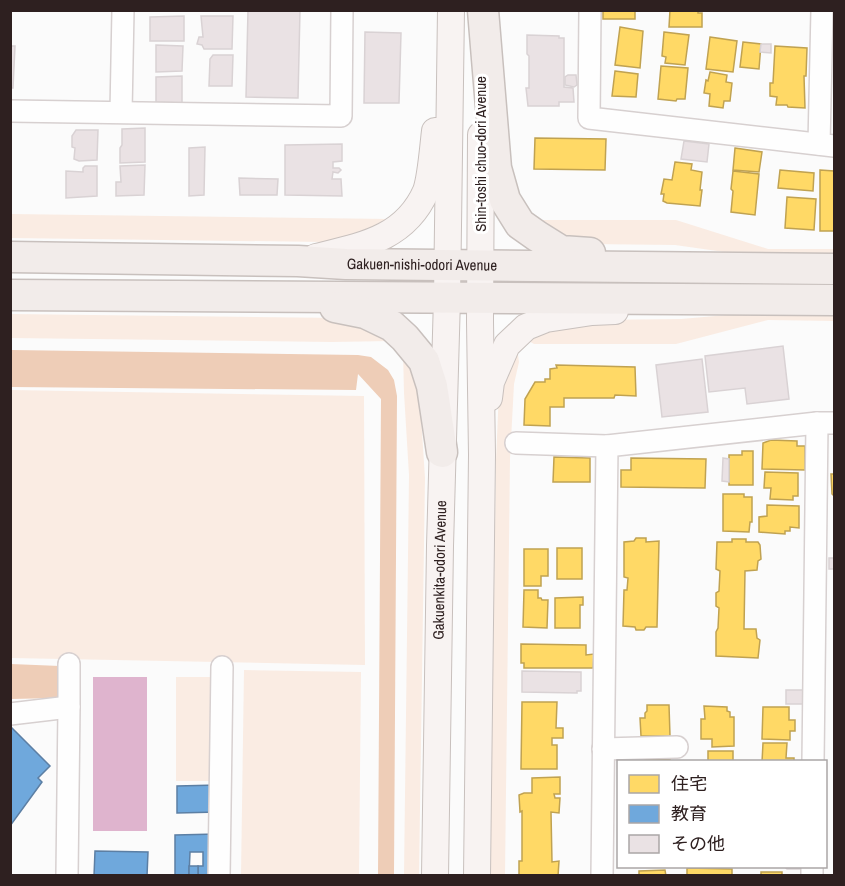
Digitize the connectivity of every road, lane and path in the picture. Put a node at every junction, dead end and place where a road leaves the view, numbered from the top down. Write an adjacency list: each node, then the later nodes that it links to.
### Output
1 (123, 10): 8 (street)
2 (342, 10): 8 (street)
3 (450, 10): 11 (main road); 12 (main road, Shin-toshi chuo-dori Avenue)
4 (483, 10): 13 (main road, Shin-toshi chuo-dori Avenue); 14 (highway)
5 (590, 10): 9 (street)
6 (822, 10): 9 (street)
7 (10, 111): 8 (street)
8 (121, 112)
9 (827, 145)
10 (10, 257): 11 (highway, Gakuen-nishi-odori Avenue)
11 (298, 261): 12 (highway, Gakuen-nishi-odori Avenue)
12 (447, 266): 13 (highway, Gakuen-nishi-odori Avenue); 18 (main road, Gakuenkita-odori Avenue)
13 (480, 266): 14 (highway, Gakuen-nishi-odori Avenue); 19 (main road, Shin-toshi chuo-dori Avenue)
14 (708, 268): 15 (highway, Gakuen-nishi-odori Avenue)
15 (834, 269)
16 (10, 295): 17 (highway)
17 (289, 296): 18 (highway); 25 (highway)
18 (447, 298): 19 (highway); 25 (main road, Gakuenkita-odori Avenue)
19 (480, 298): 20 (highway); 26 (main road)
20 (705, 299): 21 (highway); 26 (main road)
21 (834, 300)
22 (826, 423): 24 (street); 33 (street)
23 (516, 443): 24 (street)
24 (607, 446): 32 (street)
25 (442, 452): 36 (main road, Gakuenkita-odori Avenue)
26 (482, 455): 37 (main road)
27 (69, 664): 29 (street)
28 (222, 667): 35 (street)
29 (69, 707): 30 (street); 34 (street)
30 (10, 714)
31 (677, 747): 32 (street)
32 (603, 749): 38 (street)
33 (813, 760)
34 (67, 876)
35 (219, 876)
36 (435, 876)
37 (477, 876)
38 (602, 876)

